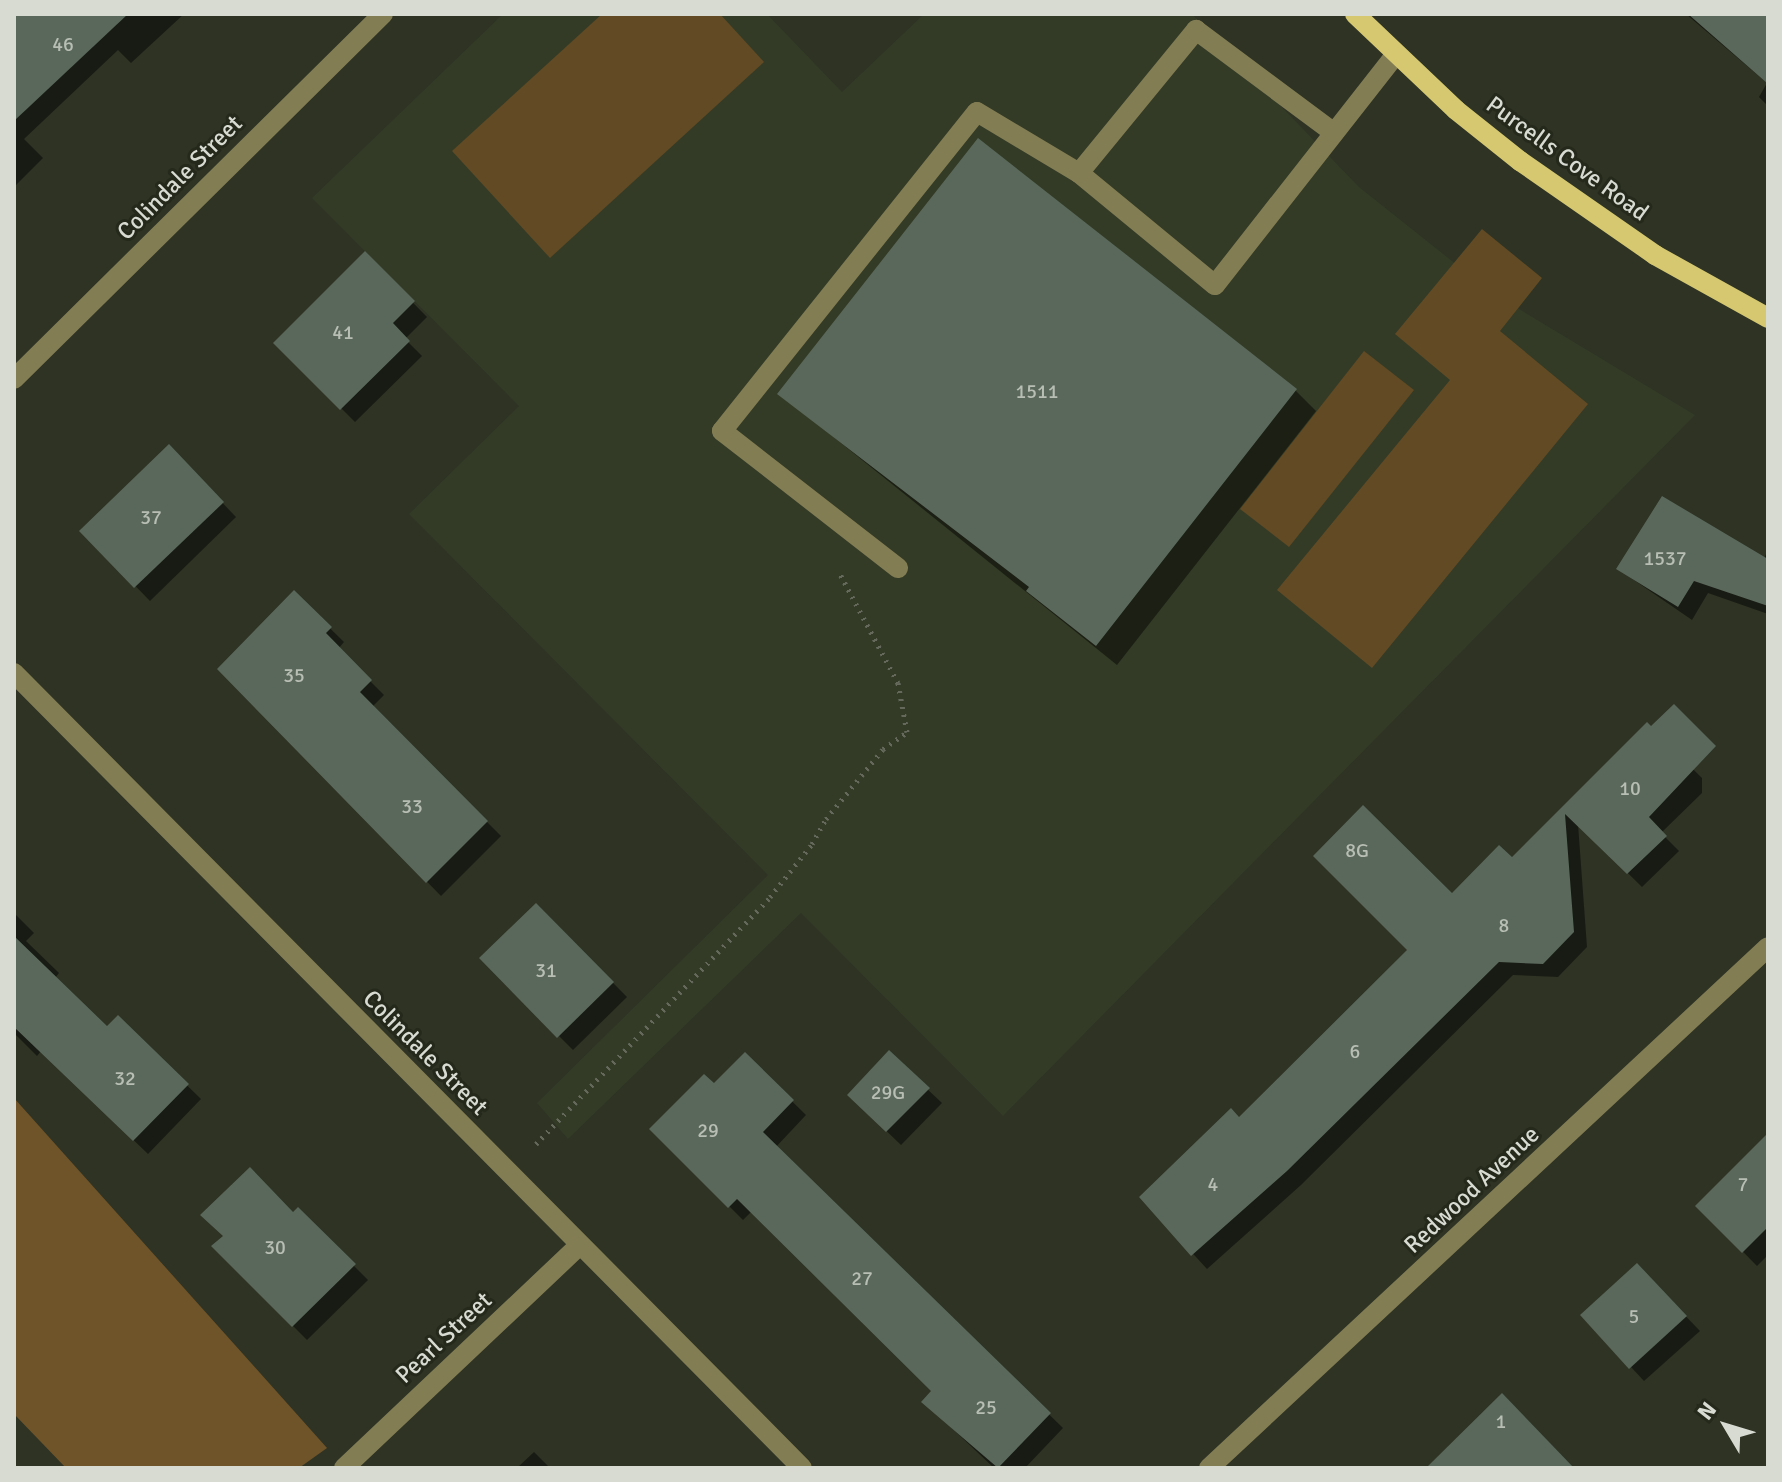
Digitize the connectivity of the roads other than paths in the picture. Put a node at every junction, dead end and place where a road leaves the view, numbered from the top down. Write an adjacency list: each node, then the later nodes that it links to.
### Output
1 (383, 14): 7 (street, Colindale Street)
2 (1355, 14): 3 (main road, Purcells Cove Road)
3 (1396, 54): 4 (street); 6 (main road, Purcells Cove Road)
4 (1334, 133): 5 (street); 5 (street)
5 (1079, 173): 8 (street)
6 (1768, 318)
7 (14, 379)
8 (898, 568)
9 (14, 673): 11 (street, Colindale Street)
10 (1768, 947): 14 (street, Redwood Avenue)
11 (579, 1246): 12 (street, Pearl Street); 13 (street, Colindale Street)
12 (344, 1468)
13 (802, 1468)
14 (1209, 1468)

